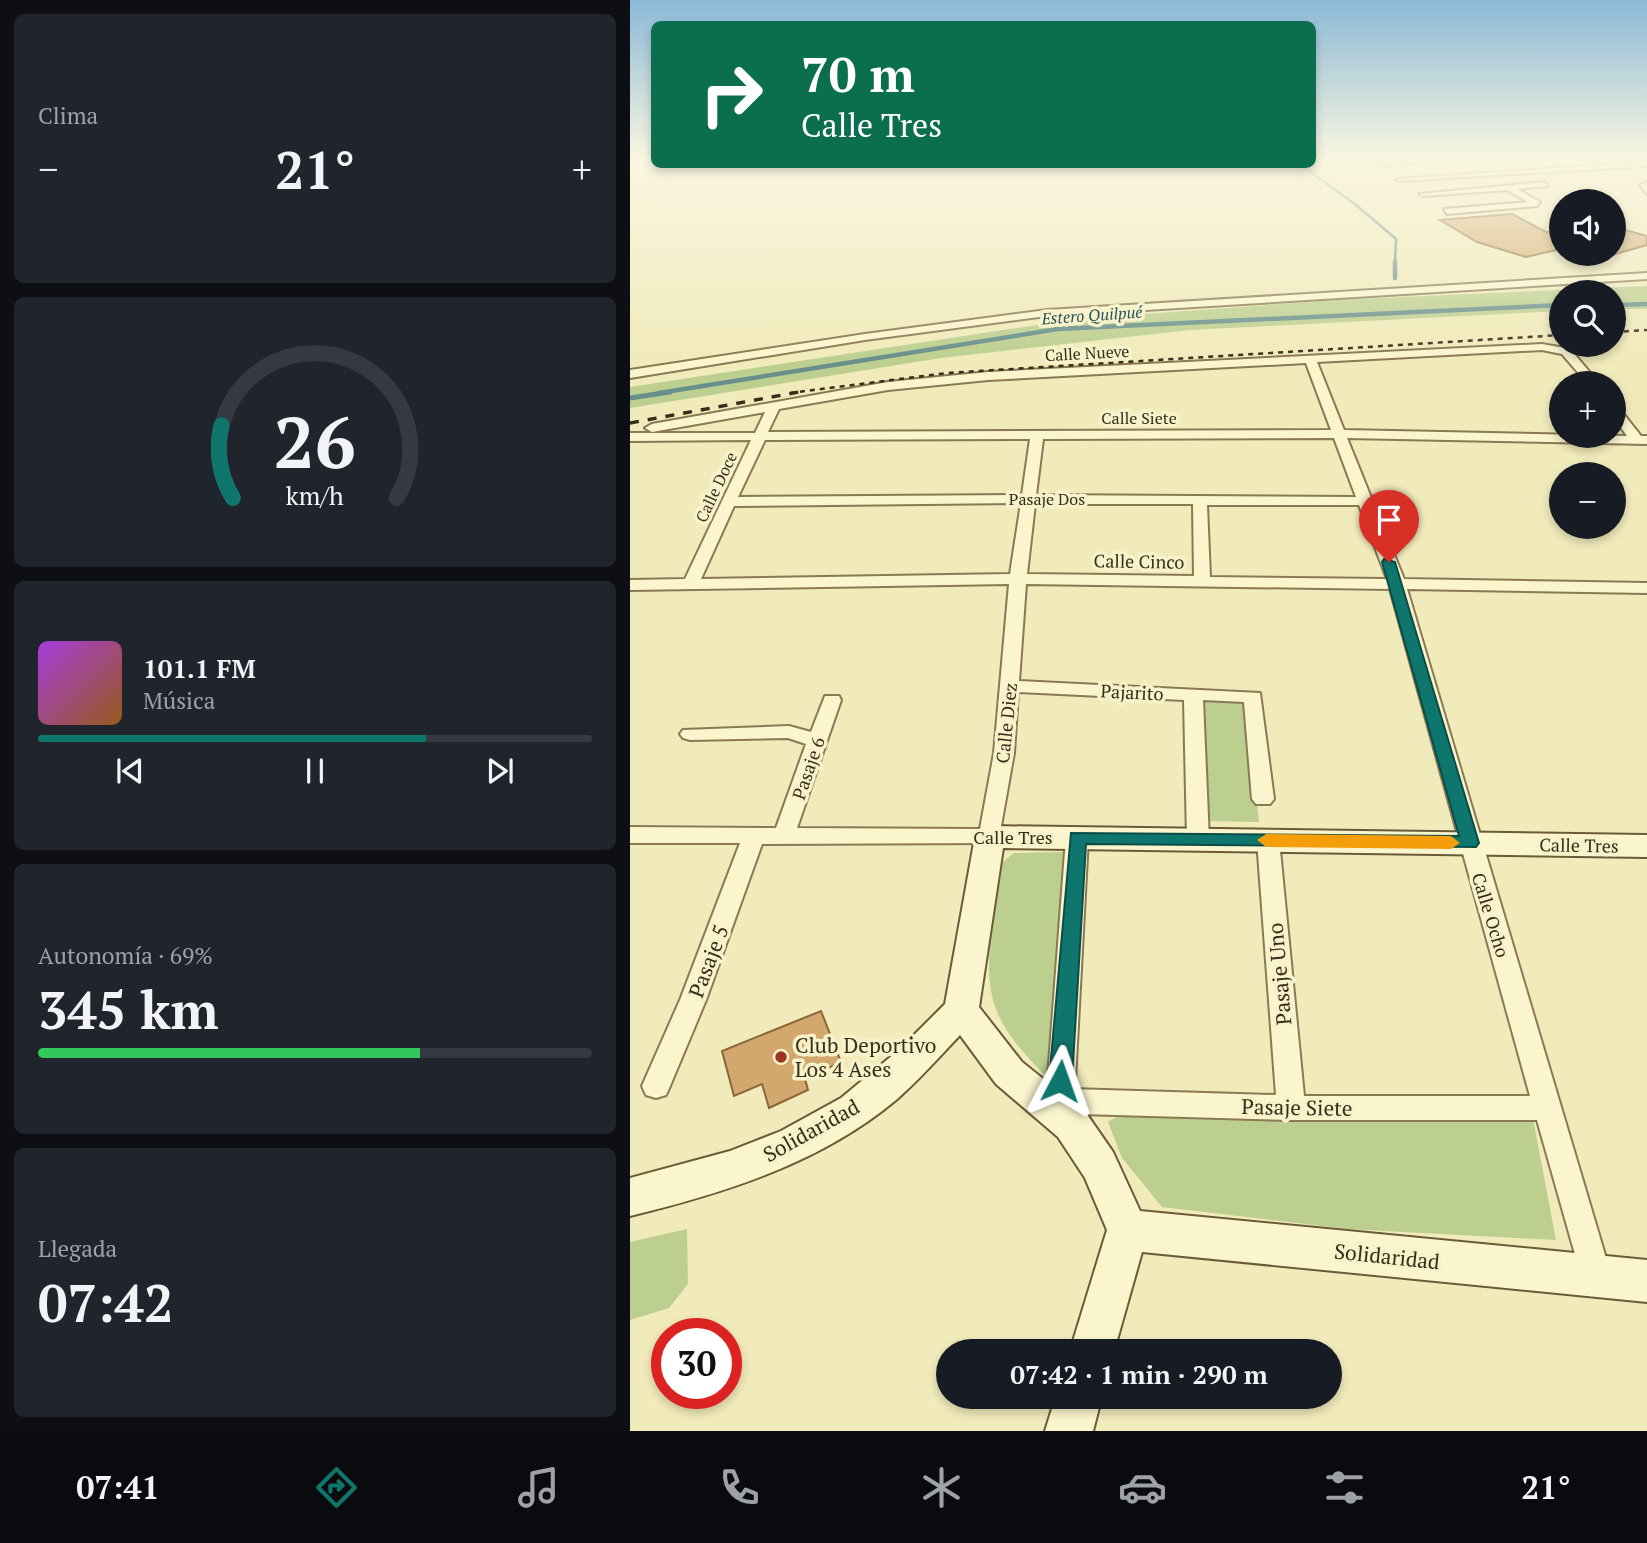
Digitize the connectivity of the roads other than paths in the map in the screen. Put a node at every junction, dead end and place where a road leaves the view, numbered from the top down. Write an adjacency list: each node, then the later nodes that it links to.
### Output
1 (1647, 276): 4 (street)
2 (1310, 359): 3 (street, Calle Nueve); 5 (street, Calle Nueve); 10 (street, Calle Ocho)
3 (1583, 371)
4 (630, 374)
5 (775, 404): 7 (street, Calle Doce); 8 (street, Calle Nueve)
6 (1626, 423): 11 (street)
7 (760, 434): 8 (street, Calle Siete); 9 (street, Calle Siete); 15 (street, Calle Doce)
8 (630, 435)
9 (1037, 435): 10 (street, Calle Siete); 12 (street, Calle Diez)
10 (1341, 435): 11 (street, Calle Siete); 14 (street, Calle Ocho)
11 (1642, 440)
12 (1029, 499): 13 (street, Pasaje Dos); 15 (street, Pasaje Dos); 16 (street, Calle Diez)
13 (1200, 501): 14 (street, Pasaje Dos); 17 (street)
14 (1364, 501): 18 (street, Calle Ocho)
15 (729, 502): 20 (street, Calle Doce)
16 (1018, 579): 17 (street, Calle Cinco); 20 (street, Calle Cinco); 22 (street, Calle Diez)
17 (1202, 581): 18 (street, Calle Cinco)
18 (1397, 583): 21 (street, Calle Cinco); 35 (street, Calle Ocho)
19 (630, 585): 20 (street, Calle Cinco)
20 (691, 585)
21 (1647, 588)
22 (1011, 686): 23 (street, Pajarito); 31 (street, Calle Diez)
23 (1193, 695): 27 (street, Pajarito); 33 (street)
24 (832, 700): 26 (street, Pasaje 6)
25 (690, 734): 26 (street)
26 (817, 741): 30 (street, Pasaje 6)
27 (1263, 799)
28 (755, 834): 29 (street, Calle Tres); 30 (street, Calle Tres); 38 (street, Pasaje 5)
29 (630, 835)
30 (784, 835): 31 (street, Calle Tres)
31 (990, 837): 32 (main road, Calle Tres); 37 (main road, Calle Diez)
32 (1077, 838): 33 (main road, Calle Tres); 39 (street)
33 (1198, 839): 34 (main road, Calle Tres)
34 (1268, 840): 35 (main road, Calle Tres); 40 (street, Pasaje Uno)
35 (1470, 843): 36 (main road, Calle Tres); 41 (street, Calle Ocho)
36 (1647, 846)
37 (961, 1010): 39 (main road); 42 (main road, Solidaridad)
38 (656, 1086)
39 (1045, 1101): 40 (street, Pasaje Siete); 43 (main road)
40 (1291, 1108): 41 (street, Pasaje Siete)
41 (1549, 1108): 44 (street, Calle Ocho)
42 (630, 1197)
43 (1128, 1230): 44 (main road, Solidaridad); 46 (main road)
44 (1595, 1275): 45 (main road, Solidaridad)
45 (1647, 1281)
46 (1096, 1339)
47 (1075, 1409): 48 (main road)
48 (1069, 1431)

